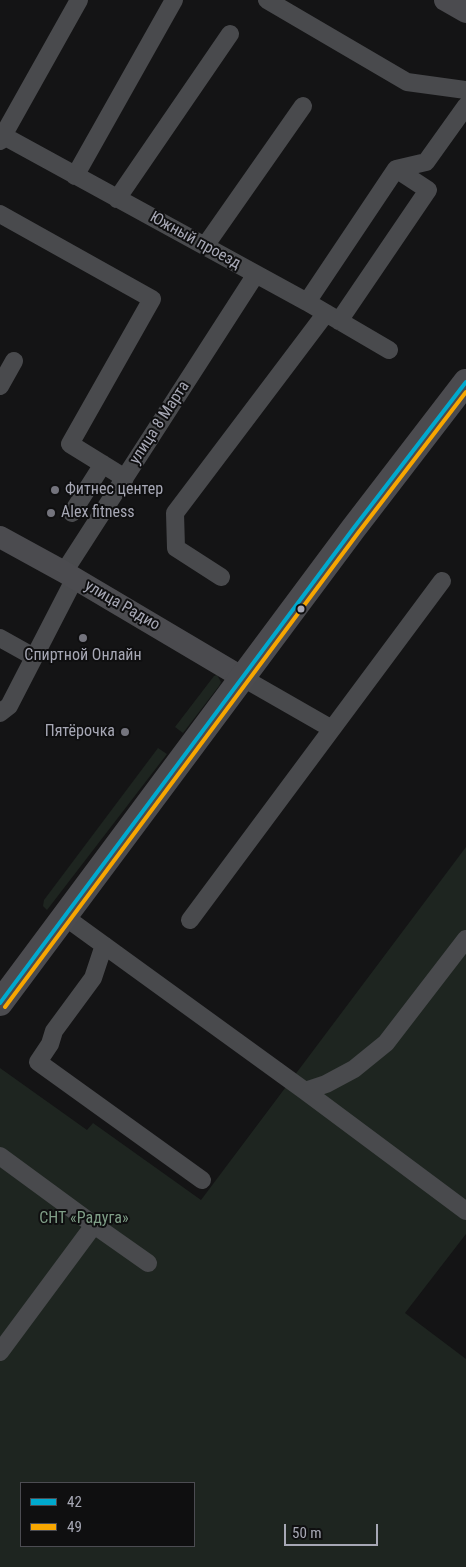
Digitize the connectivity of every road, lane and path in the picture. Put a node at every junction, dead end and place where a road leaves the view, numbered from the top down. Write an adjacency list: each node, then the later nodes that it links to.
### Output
1 (79, 0): 10 (street)
2 (174, 0): 12 (street)
3 (267, 0): 7 (street)
4 (445, 0): 5 (main road)
5 (466, 12)
6 (230, 34): 13 (street)
7 (466, 90)
8 (303, 106): 15 (street)
9 (466, 106): 11 (street)
10 (1, 137): 12 (street, Южный проезд)
11 (396, 169): 17 (street); 18 (street)
12 (75, 176): 13 (street, Южный проезд)
13 (118, 198): 15 (street, Южный проезд)
14 (0, 214): 23 (street)
15 (205, 246): 16 (street, Южный проезд)
16 (256, 274): 17 (street, Южный проезд); 24 (street, улица 8 Марта)
17 (307, 302): 18 (street, Южный проезд)
18 (333, 317): 19 (street, Южный проезд); 28 (street)
19 (390, 350)
20 (14, 361): 22 (street)
21 (466, 382): 32 (highway)
22 (0, 386)
23 (103, 464): 24 (street); 25 (street)
24 (125, 478): 27 (street, улица 8 Марта)
25 (72, 513)
26 (0, 537): 27 (main road, улица Радио)
27 (70, 575): 31 (street, улица 8 Марта); 32 (main road, улица Радио)
28 (221, 576)
29 (442, 581): 34 (street)
30 (0, 638): 31 (street)
31 (34, 657): 33 (street, улица 8 Марта)
32 (243, 678): 34 (street); 35 (highway)
33 (0, 713)
34 (332, 729): 36 (street)
35 (65, 917): 38 (street); 39 (highway)
36 (190, 920)
37 (466, 939): 40 (street)
38 (104, 945): 40 (street); 42 (street)
39 (0, 1003)
40 (305, 1091): 43 (street)
41 (0, 1155): 44 (street)
42 (202, 1180)
43 (466, 1211)
44 (94, 1225): 45 (street); 46 (street)
45 (148, 1263)
46 (0, 1352)

